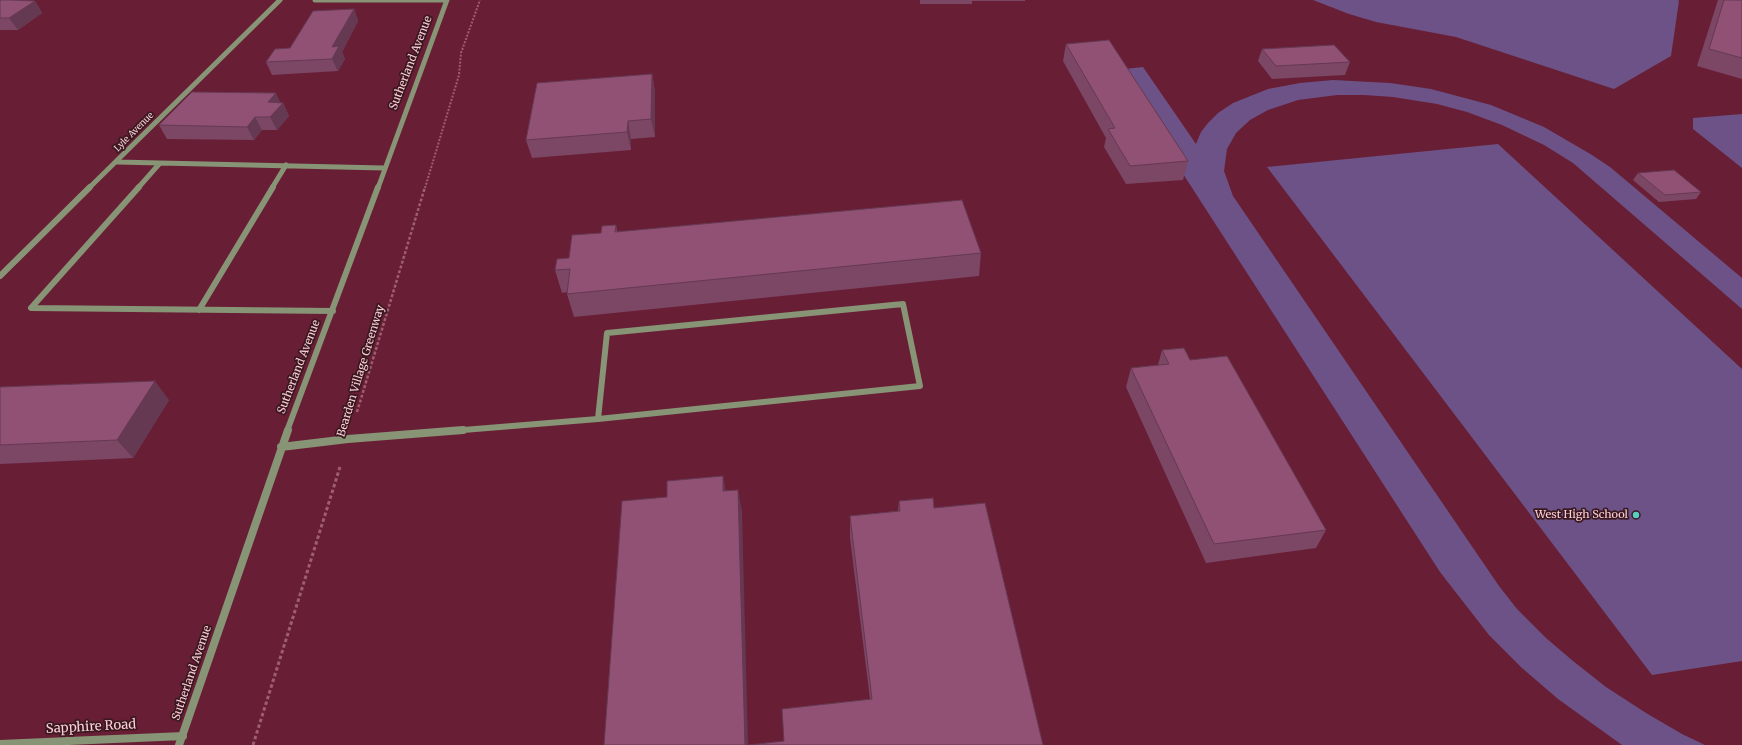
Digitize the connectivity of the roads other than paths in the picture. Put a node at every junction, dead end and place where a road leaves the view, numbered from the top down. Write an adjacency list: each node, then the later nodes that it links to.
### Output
1 (280, 0): 4 (street, Lyle Avenue)
2 (315, 0): 3 (street)
3 (447, 0): 7 (street, Sutherland Avenue)
4 (117, 162): 5 (street); 8 (street, Lyle Avenue)
5 (160, 163): 6 (street); 9 (street)
6 (286, 165): 7 (street); 9 (street)
7 (384, 168): 10 (street, Sutherland Avenue)
8 (0, 276)
9 (199, 310): 10 (street)
10 (332, 311): 12 (street, Sutherland Avenue)
11 (598, 419): 11 (street); 12 (street)
12 (281, 447): 13 (street, Sutherland Avenue)
13 (181, 740): 14 (street, Sapphire Road)
14 (0, 744)

